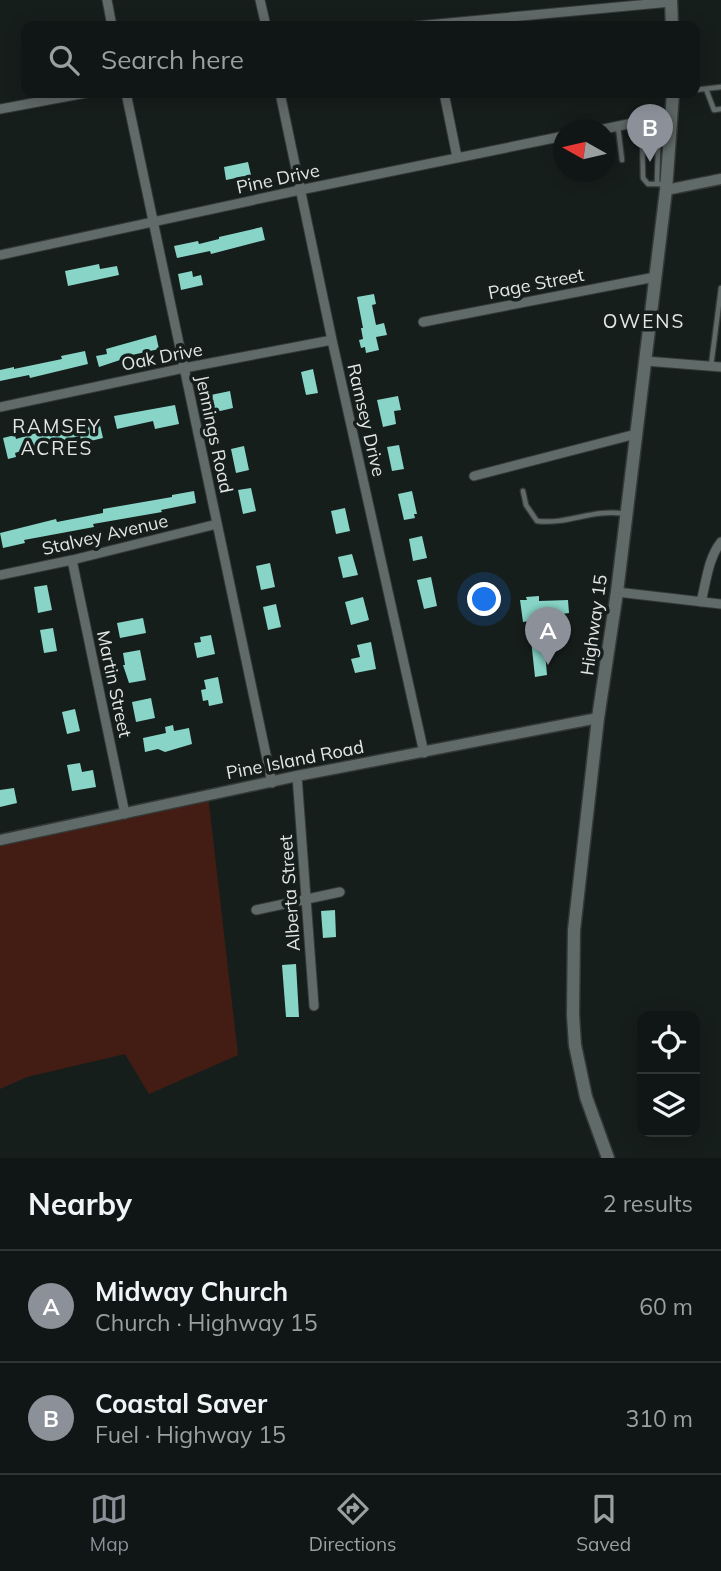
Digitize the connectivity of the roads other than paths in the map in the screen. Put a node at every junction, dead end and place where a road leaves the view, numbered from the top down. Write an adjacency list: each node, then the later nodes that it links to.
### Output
1 (107, 0): 4 (street)
2 (260, 0): 5 (street)
3 (671, 1): 6 (street); 7 (main road)
4 (111, 21)
5 (265, 21)
6 (471, 21)
7 (672, 21)
8 (721, 87): 9 (lane)
9 (706, 89): 10 (lane); 17 (lane)
10 (700, 90)
11 (59, 98): 16 (street)
12 (127, 98): 29 (street, Jennings Road)
13 (281, 98): 28 (street, Ramsey Drive)
14 (445, 98): 24 (street)
15 (673, 98): 18 (main road, Highway 15)
16 (0, 109)
17 (721, 109)
18 (672, 115): 19 (street); 22 (main road, Highway 15)
19 (642, 121): 20 (street); 23 (lane)
20 (618, 126): 25 (lane)
21 (553, 138): 24 (street, Pine Drive)
22 (664, 145): 23 (lane); 27 (main road, Highway 15)
23 (642, 147): 27 (lane)
24 (457, 157): 28 (street, Pine Drive)
25 (622, 160)
26 (721, 179): 27 (street)
27 (663, 186): 31 (main road, Highway 15)
28 (300, 190): 29 (street, Pine Drive); 35 (street, Ramsey Drive)
29 (154, 223): 30 (street, Pine Drive); 38 (street, Jennings Road)
30 (0, 255)
31 (655, 277): 34 (street, Page Street); 36 (main road, Highway 15)
32 (721, 288): 33 (lane)
33 (720, 310): 37 (lane)
34 (423, 322)
35 (332, 340): 38 (street, Oak Drive); 52 (street, Ramsey Drive)
36 (645, 361): 37 (street); 40 (main road, Highway 15)
37 (716, 367)
38 (184, 368): 39 (street, Oak Drive); 44 (street, Jennings Road)
39 (0, 407)
40 (636, 434): 41 (street); 43 (main road, Highway 15)
41 (474, 476)
42 (523, 491): 43 (lane)
43 (626, 514): 48 (main road, Highway 15)
44 (217, 524): 46 (street, Stalvey Avenue); 54 (street, Jennings Road)
45 (721, 542): 49 (street)
46 (72, 560): 47 (street, Stalvey Avenue); 55 (street, Martin Street)
47 (0, 575)
48 (617, 592): 49 (street); 51 (main road, Highway 15)
49 (701, 602): 50 (street)
50 (721, 604)
51 (598, 718): 52 (street, Pine Island Road); 61 (main road, Highway 15)
52 (424, 753): 53 (street, Pine Island Road)
53 (297, 776): 54 (street, Pine Island Road); 58 (street, Alberta Street)
54 (272, 783): 55 (street, Pine Island Road)
55 (125, 814): 56 (street, Pine Island Road)
56 (0, 840)
57 (340, 892): 58 (street)
58 (307, 900): 59 (street); 60 (street, Alberta Street)
59 (256, 910)
60 (314, 1006)
61 (608, 1158)

